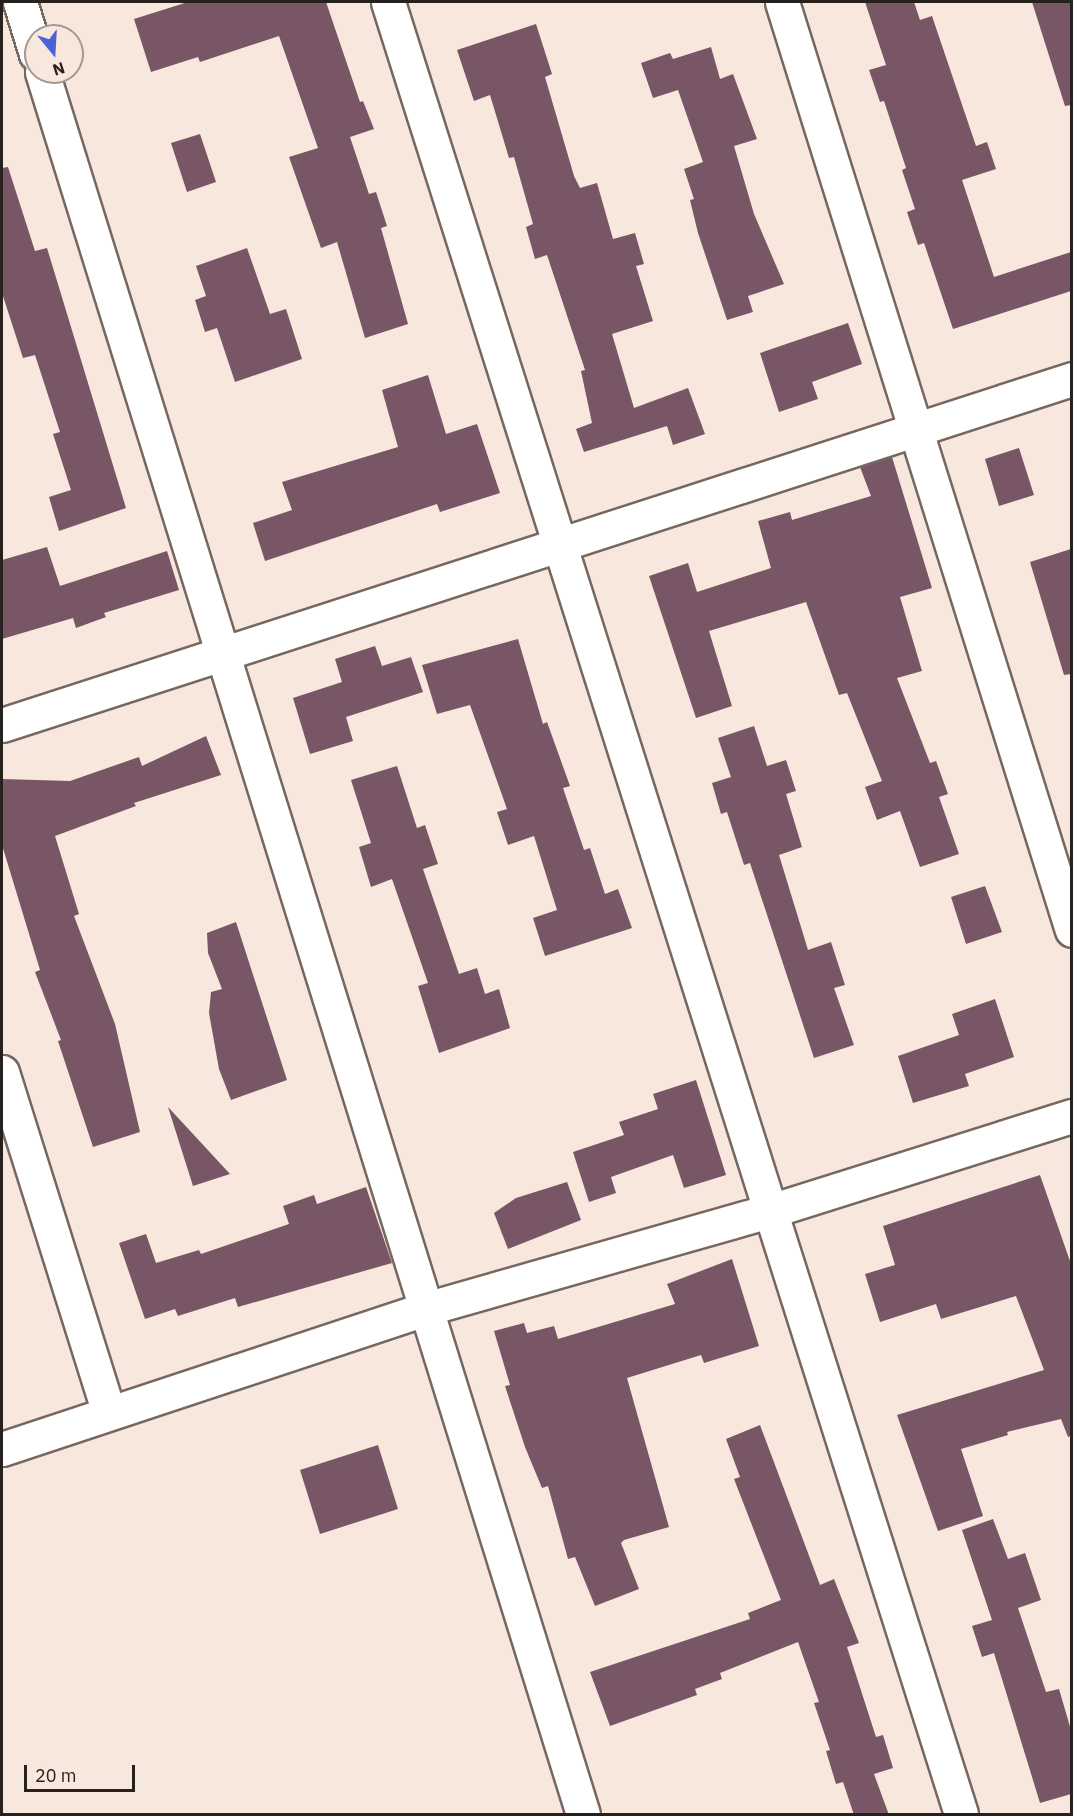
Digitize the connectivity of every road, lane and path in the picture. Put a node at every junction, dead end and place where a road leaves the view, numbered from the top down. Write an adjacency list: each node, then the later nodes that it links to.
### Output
1 (20, 2): 4 (street)
2 (388, 2): 8 (street)
3 (782, 2): 7 (street)
4 (27, 24)
5 (46, 84): 9 (street)
6 (1071, 379): 7 (street)
7 (915, 429): 8 (street); 11 (street)
8 (560, 544): 9 (street); 14 (street)
9 (222, 653): 10 (street); 15 (street)
10 (2, 725)
11 (1071, 930)
12 (2, 1072): 16 (street)
13 (1071, 1116): 14 (street)
14 (770, 1211): 15 (street); 19 (street)
15 (425, 1309): 16 (street); 18 (street)
16 (109, 1413): 17 (street)
17 (2, 1449)
18 (583, 1815)
19 (962, 1815)

